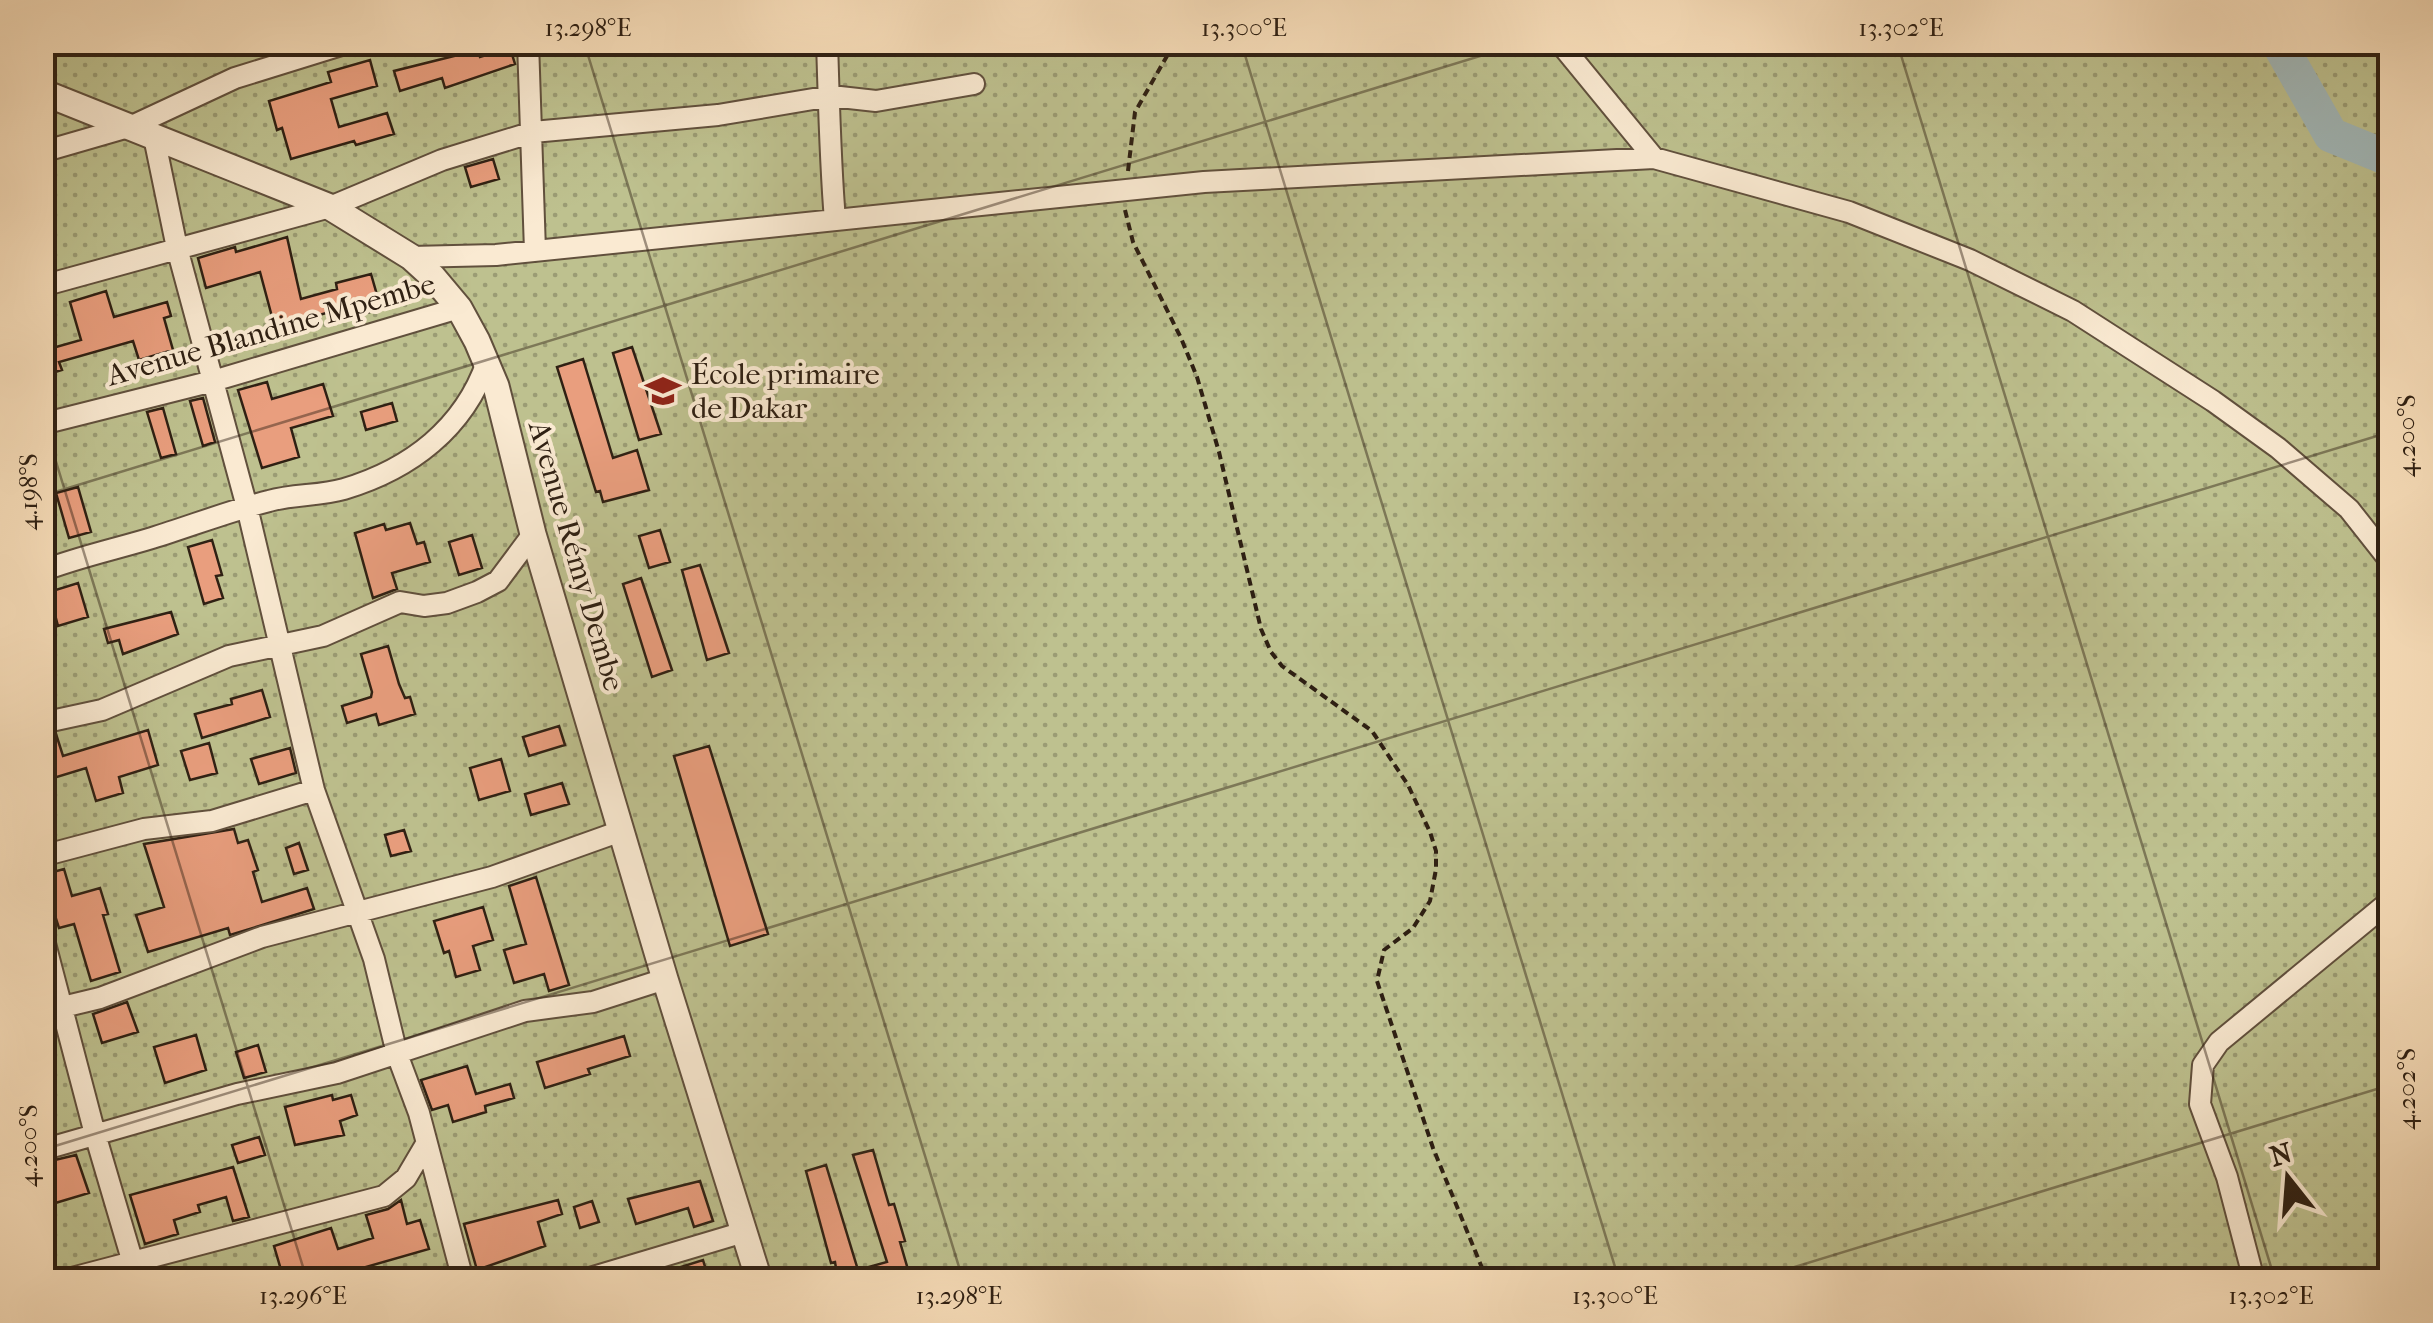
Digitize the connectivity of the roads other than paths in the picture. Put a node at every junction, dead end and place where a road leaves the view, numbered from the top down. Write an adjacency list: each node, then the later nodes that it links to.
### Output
1 (44, 42): 7 (street)
2 (352, 42): 9 (street)
3 (528, 42): 10 (street)
4 (827, 42): 8 (street)
5 (1559, 42): 12 (street)
6 (974, 84): 8 (street)
7 (43, 92): 9 (street, Avenue Rémy Dembe)
8 (831, 96): 10 (street); 14 (street)
9 (143, 132): 11 (street); 13 (street, Avenue Rémy Dembe); 15 (street)
10 (534, 132): 13 (street); 16 (street)
11 (42, 152)
12 (1654, 158): 14 (street); 25 (street)
13 (330, 208): 15 (street); 17 (street, Avenue Rémy Dembe)
14 (835, 220): 16 (street)
15 (178, 248): 18 (street); 21 (street)
16 (536, 250): 17 (street)
17 (411, 257): 19 (street, Avenue Rémy Dembe)
18 (42, 286)
19 (458, 308): 20 (street, Avenue Rémy Dembe); 21 (street, Avenue Blandine Mpembe)
20 (487, 362): 23 (street); 24 (street, Avenue Rémy Dembe)
21 (212, 381): 22 (street, Avenue Blandine Mpembe); 23 (street)
22 (42, 424)
23 (247, 507): 26 (street); 27 (street)
24 (533, 534): 27 (street); 30 (street, Avenue Rémy Dembe)
25 (2390, 561)
26 (42, 571)
27 (279, 643): 28 (street); 29 (street)
28 (42, 723)
29 (314, 790): 31 (street); 33 (street)
30 (621, 831): 33 (street); 35 (street, Avenue Rémy Dembe)
31 (42, 856)
32 (2390, 902): 48 (street)
33 (358, 910): 36 (street); 38 (street)
34 (42, 932): 36 (street)
35 (665, 978): 38 (street); 42 (street, Avenue Rémy Dembe)
36 (64, 1007): 37 (street); 39 (street)
37 (42, 1012)
38 (397, 1054): 39 (street); 40 (street)
39 (95, 1134): 41 (street); 43 (street)
40 (426, 1144): 43 (street); 45 (street)
41 (42, 1150)
42 (744, 1232): 46 (street); 47 (street, Avenue Rémy Dembe)
43 (136, 1271): 44 (street)
44 (64, 1280)
45 (463, 1280)
46 (583, 1280)
47 (759, 1280)
48 (2254, 1280)

